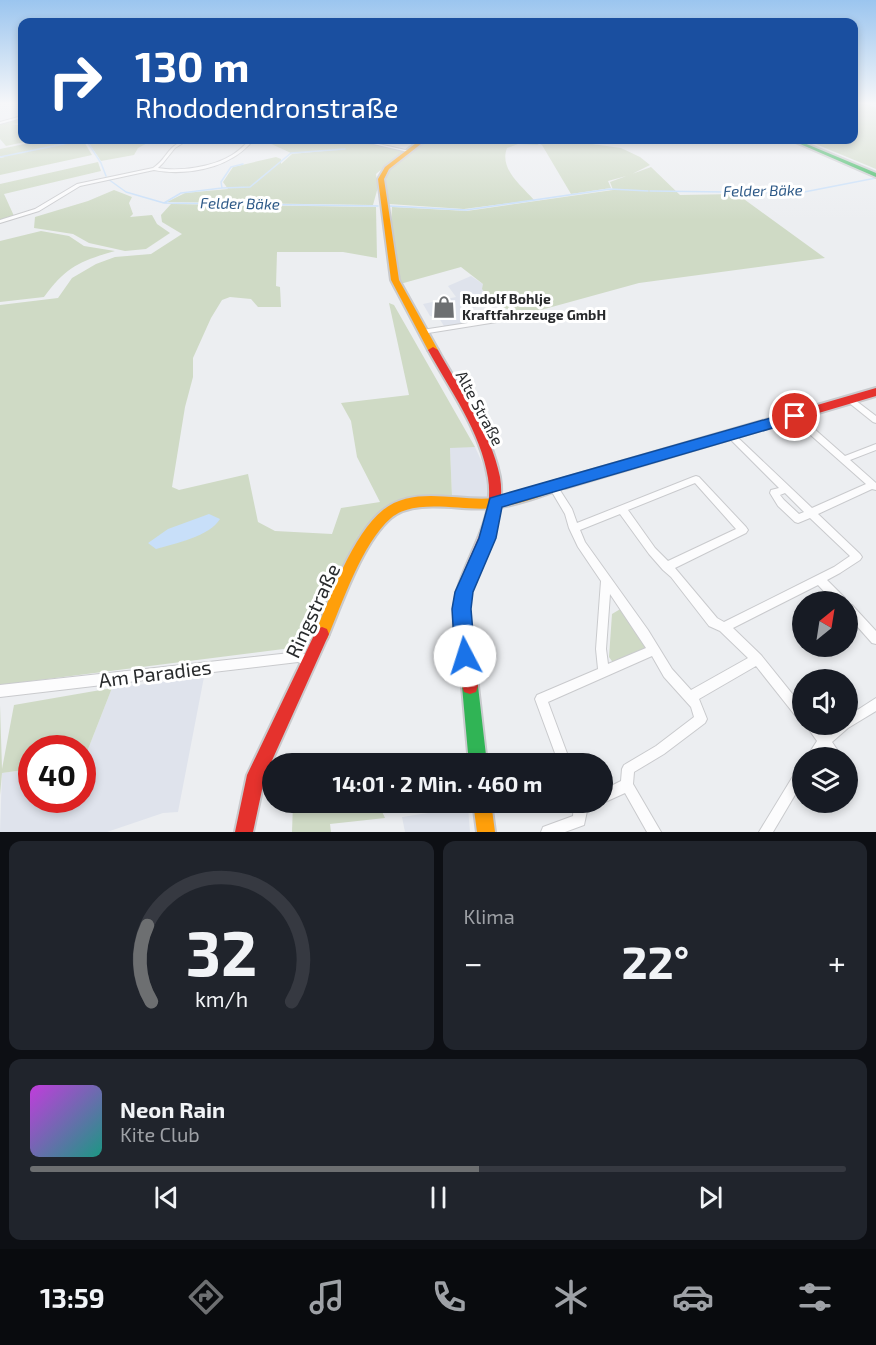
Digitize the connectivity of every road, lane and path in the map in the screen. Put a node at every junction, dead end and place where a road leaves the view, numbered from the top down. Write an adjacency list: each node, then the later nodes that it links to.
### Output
1 (178, 144): 8 (street)
2 (248, 144): 8 (street)
3 (376, 144): 7 (street)
4 (418, 144): 7 (main road)
5 (804, 144): 9 (main road)
6 (809, 144): 9 (main road)
7 (408, 151): 12 (main road, Alte Straße)
8 (154, 169): 10 (street)
9 (876, 174)
10 (0, 222)
11 (507, 319): 12 (street)
12 (422, 332): 22 (main road, Alte Straße)
13 (876, 392): 14 (main road, Ringstraße)
14 (851, 400): 15 (street); 17 (main road, Ringstraße)
15 (876, 420)
16 (800, 421): 19 (street)
17 (730, 435): 21 (main road, Ringstraße); 24 (street)
18 (876, 447): 19 (street)
19 (843, 460): 20 (street)
20 (874, 486): 24 (street)
21 (553, 487): 22 (main road, Ringstraße); 25 (street)
22 (495, 502): 35 (main road, Ringstraße); 45 (main road, Alte Straße)
23 (622, 509): 25 (street); 26 (street); 26 (street)
24 (810, 513): 27 (street)
25 (574, 528): 28 (street)
26 (666, 567): 31 (street)
27 (819, 579): 29 (street); 31 (street)
28 (606, 580): 33 (street); 36 (street)
29 (830, 591)
30 (858, 620): 32 (street)
31 (724, 627): 34 (street)
32 (876, 639)
33 (653, 650): 36 (street); 38 (street)
34 (757, 659): 38 (street); 39 (street)
35 (309, 662): 37 (street, Am Paradies); 52 (main road, Ringstraße)
36 (604, 672): 46 (street)
37 (0, 691)
38 (691, 697): 47 (street)
39 (792, 703)
40 (876, 704): 41 (street)
41 (858, 715)
42 (820, 735): 44 (street)
43 (837, 735): 44 (street)
44 (828, 746)
45 (477, 753)
46 (561, 753)
47 (627, 785): 49 (street); 55 (street)
48 (792, 789): 56 (street)
49 (613, 792)
50 (483, 813): 53 (main road)
51 (581, 813): 54 (street)
52 (244, 832)
53 (486, 832)
54 (548, 832)
55 (654, 832)
56 (766, 832)

